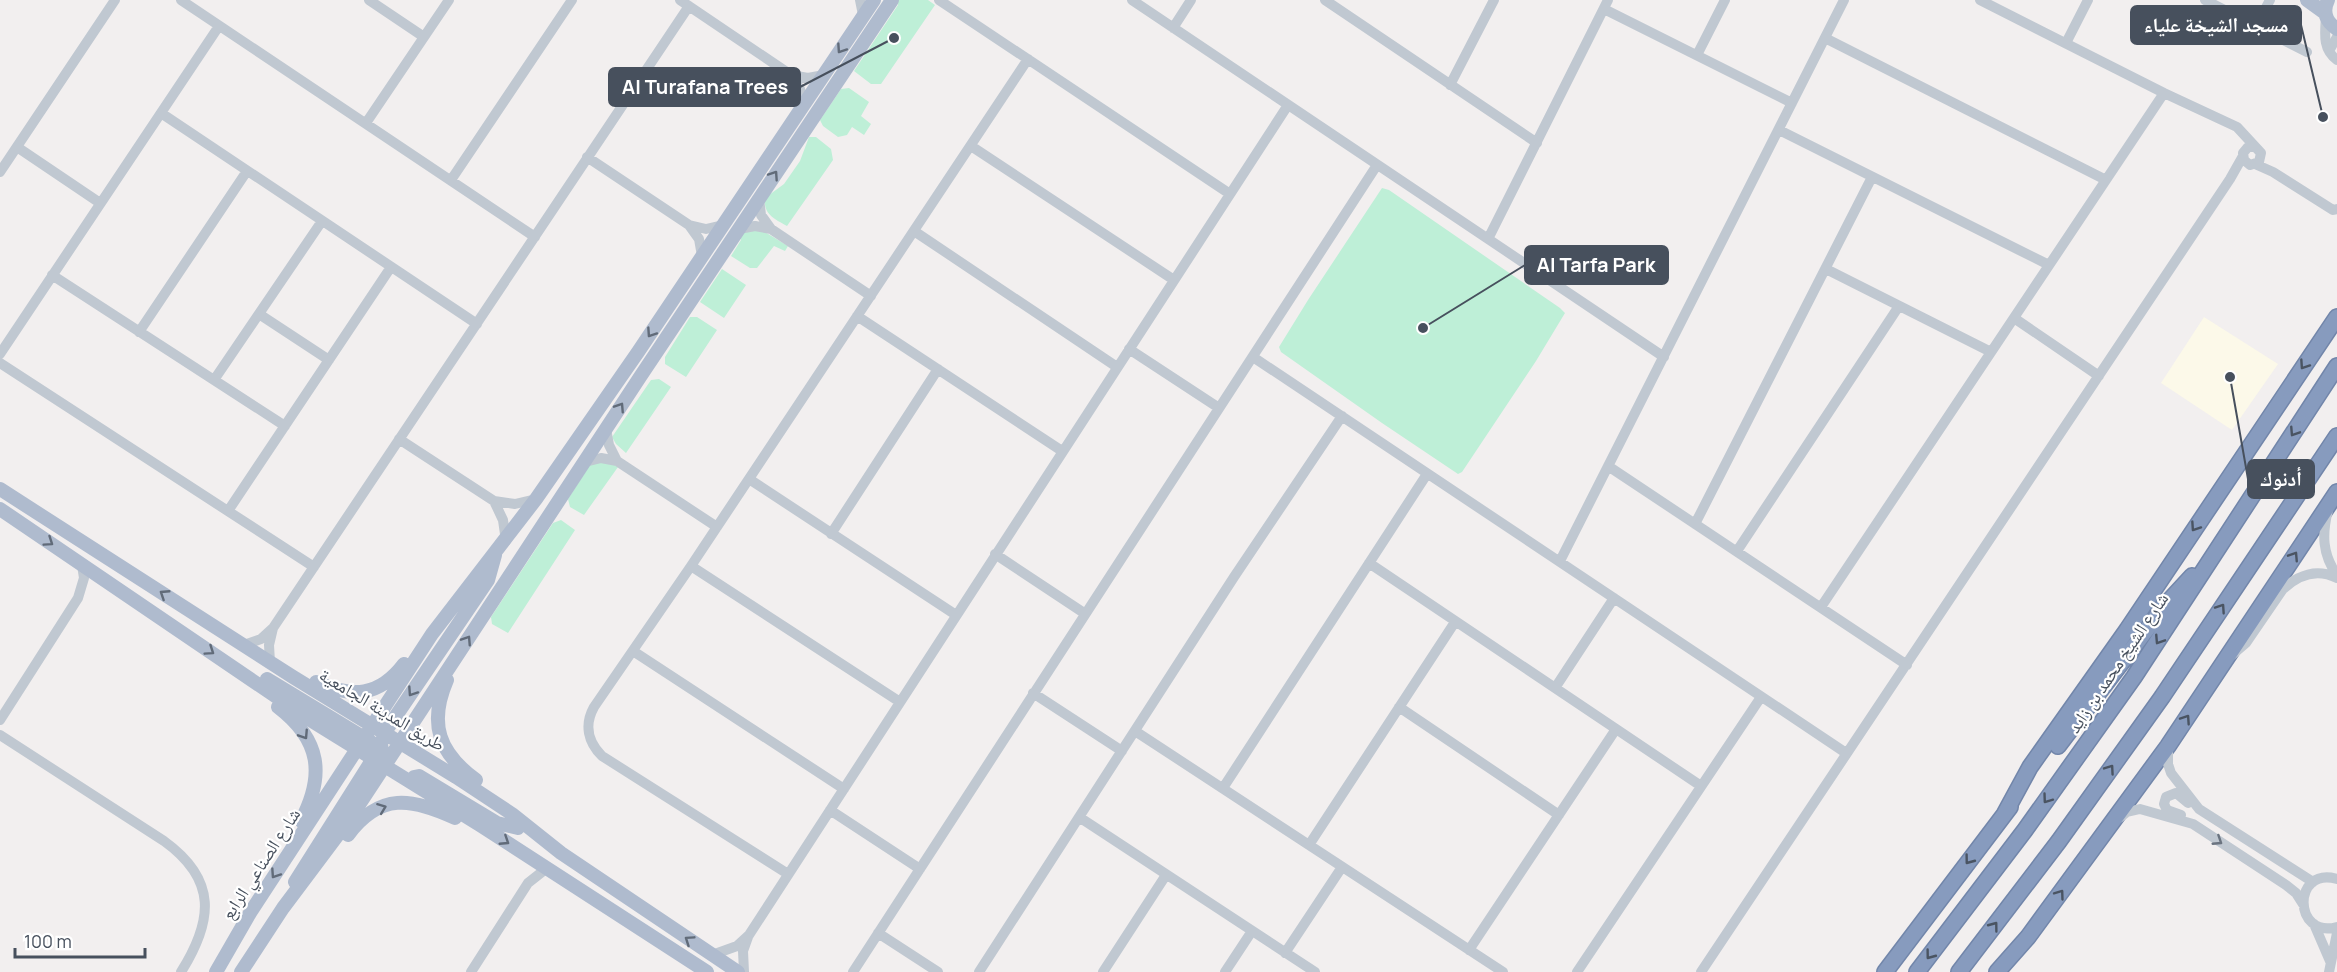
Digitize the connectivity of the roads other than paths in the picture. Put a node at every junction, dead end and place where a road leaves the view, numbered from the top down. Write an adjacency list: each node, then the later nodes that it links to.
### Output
1 (115, 0): 50 (street)
2 (181, 0): 25 (street)
3 (369, 0): 30 (street)
4 (448, 0): 30 (street)
5 (572, 0): 57 (street)
6 (860, 0): 24 (street)
7 (874, 0): 24 (main road)
8 (892, 0): 60 (main road, one-way to 8)
9 (939, 0): 36 (street)
10 (1132, 0): 27 (street)
11 (1191, 0): 27 (street)
12 (1325, 0): 40 (street)
13 (1494, 0): 40 (street)
14 (1725, 0): 35 (street)
15 (1844, 0): 31 (street)
16 (1980, 0): 32 (street)
17 (2088, 0): 32 (street)
18 (2205, 0): 26 (street)
19 (2271, 0): 26 (street)
20 (2307, 0): 23 (main road)
21 (684, 3): 38 (street); 52 (street)
22 (1606, 5): 35 (street); 48 (street)
23 (2326, 10): 28 (main road); 33 (street)
24 (863, 15): 39 (main road, one-way to 39)
25 (219, 26): 45 (street); 46 (street)
26 (2256, 26): 34 (street)
27 (1173, 28): 44 (street)
28 (2337, 29)
29 (2337, 36): 33 (street)
30 (424, 37): 46 (street)
31 (1825, 38): 42 (street); 58 (street)
32 (2066, 43): 41 (street)
33 (2329, 51): 37 (street)
34 (2307, 52)
35 (1698, 55): 42 (street)
36 (1028, 59): 49 (street); 59 (street)
37 (2337, 60)
38 (792, 75): 39 (street); 43 (street)
39 (824, 75): 43 (main road)
40 (1450, 85): 48 (street)
41 (2164, 93): 51 (street); 58 (street)
42 (1792, 103): 47 (street)
43 (804, 105): 65 (main road)
44 (1288, 105): 53 (street); 59 (street)
45 (161, 113): 54 (street); 61 (street)
46 (366, 123): 57 (street)
47 (1779, 130): 56 (street); 90 (street)
48 (1537, 143): 70 (street)
49 (971, 146): 68 (street); 76 (street)
50 (17, 147): 55 (street); 61 (street)
51 (2251, 156): 62 (street); 96 (street)
52 (587, 158): 64 (street); 69 (street)
53 (1377, 165): 70 (street); 89 (street)
54 (247, 171): 63 (street); 85 (street)
55 (0, 172)
56 (1872, 177): 72 (street); 74 (street)
57 (451, 180): 69 (street)
58 (2106, 180): 72 (street)
59 (1230, 194): 76 (street)
60 (759, 198): 66 (main road); 67 (street)
61 (100, 203): 75 (street)
62 (2337, 209)
63 (322, 221): 73 (street); 79 (street)
64 (689, 225): 65 (street); 71 (street)
65 (723, 225): 71 (main road)
66 (739, 228): 67 (street); 84 (main road)
67 (771, 229): 77 (street)
68 (914, 231): 77 (street); 94 (street)
69 (535, 237): 83 (street)
70 (1488, 239): 90 (street)
71 (699, 261): 84 (main road); 112 (main road, one-way to 112)
72 (2049, 266): 82 (street)
73 (391, 267): 83 (street); 91 (street)
74 (1826, 268): 78 (street); 116 (street)
75 (52, 275): 85 (street); 88 (street)
76 (1174, 280): 86 (street)
77 (871, 296): 80 (street)
78 (1899, 306): 87 (street); 120 (street)
79 (259, 314): 91 (street); 97 (street)
80 (857, 316): 95 (street); 109 (street)
81 (2337, 317): 166 (highway, one-way to 166)
82 (2014, 318): 87 (street); 96 (street)
83 (477, 324): 103 (street)
84 (675, 325): 101 (main road, one-way to 84)
85 (139, 332): 97 (street)
86 (1129, 349): 94 (street); 98 (street)
87 (1991, 352): 131 (street)
88 (0, 354)
89 (1253, 357): 98 (street); 99 (street)
90 (1664, 357): 107 (street)
91 (329, 360): 100 (street)
92 (0, 363): 115 (street)
93 (2337, 366): 123 (highway, شارع الشيخ محمد بن زايد, one-way to 123)
94 (1118, 367): 104 (street)
95 (938, 369): 104 (street); 118 (street)
96 (2099, 376): 143 (street)
97 (214, 380): 100 (street)
98 (1219, 408): 132 (street)
99 (1342, 416): 108 (street); 152 (street)
100 (285, 426): 115 (street)
101 (606, 429): 105 (street); 106 (main road)
102 (2337, 436): 218 (highway, one-way to 102)
103 (399, 439): 113 (street); 128 (street)
104 (1062, 451): 122 (street)
105 (617, 461): 106 (street); 117 (street)
106 (585, 462): 140 (main road, one-way to 106)
107 (1608, 466): 116 (street); 124 (street)
108 (1427, 474): 124 (street); 125 (street)
109 (749, 479): 117 (street); 118 (street)
110 (0, 489): 137 (main road, طريق المدينة الجامعية, one-way to 110)
111 (2334, 496): 129 (street); 139 (highway, one-way to 111)
112 (536, 499): 113 (street); 119 (main road)
113 (494, 501): 119 (street)
114 (0, 509): 126 (main road, one-way to 126)
115 (228, 511): 128 (street)
116 (1695, 524): 120 (street)
117 (717, 527): 127 (street)
118 (831, 534): 133 (street)
119 (506, 541): 121 (main road)
120 (1737, 551): 131 (street)
121 (496, 553): 136 (main road); 154 (main road, one-way to 154)
122 (995, 554): 132 (street); 133 (street)
123 (2213, 555): 166 (highway); 217 (highway, شارع الشيخ محمد بن زايد, one-way to 217)
124 (1560, 561): 130 (street)
125 (1368, 563): 134 (street); 162 (street)
126 (82, 565): 142 (main road, one-way to 142); 150 (street)
127 (691, 566): 138 (street); 148 (street)
128 (314, 567): 135 (street)
129 (2337, 576): 139 (street)
130 (1614, 598): 145 (street); 147 (street)
131 (1821, 607): 143 (street)
132 (1084, 613): 146 (street)
133 (956, 615): 148 (street)
134 (1455, 622): 145 (street); 149 (street)
135 (273, 628): 137 (street); 141 (street)
136 (432, 634): 144 (main road); 154 (main road)
137 (244, 645): 141 (main road, طريق المدينة الجامعية)
138 (633, 651): 163 (street); 181 (street)
139 (2229, 656): 155 (highway, one-way to 139)
140 (454, 660): 154 (main road); 167 (main road)
141 (270, 662): 144 (main road, طريق المدينة الجامعية)
142 (233, 665): 154 (main road); 176 (main road, one-way to 176)
143 (1907, 665): 157 (street)
144 (293, 677): 154 (main road, طريق المدينة الجامعية)
145 (1555, 688): 151 (street)
146 (1033, 693): 156 (street); 180 (street)
147 (1761, 697): 157 (street); 161 (street)
148 (900, 702): 163 (street)
149 (1399, 707): 168 (street); 175 (street)
150 (0, 720)
151 (1616, 729): 161 (street); 168 (street)
152 (1135, 731): 156 (street); 162 (street)
153 (0, 735): 200 (street)
154 (379, 740): 158 (main road); 158 (main road, طريق المدينة الجامعية); 159 (main road, شارع الصناعي الرابع); 167 (main road, طريق المدينة الجامعية); 173 (main road)
155 (2168, 746): 164 (street); 172 (highway)
156 (1122, 751): 169 (street)
157 (1846, 753): 215 (street)
158 (379, 762): 160 (main road, طريق المدينة الجامعية); 186 (main road); 188 (main road)
159 (342, 771): 176 (main road, شارع الصناعي الرابع); 186 (main road)
160 (412, 782): 171 (main road, طريق المدينة الجامعية); 173 (main road)
161 (1701, 786): 214 (street)
162 (1223, 788): 175 (street)
163 (843, 789): 165 (street)
164 (2199, 809): 170 (street); 184 (street)
165 (830, 810): 180 (street); 181 (street)
166 (2005, 813): 216 (highway, one-way to 216)
167 (512, 814): 174 (main road, طريق المدينة الجامعية)
168 (1559, 815): 196 (street)
169 (1079, 817): 182 (street); 209 (street)
170 (2193, 824): 172 (street); 187 (street, one-way to 187)
171 (480, 825): 177 (main road, طريق المدينة الجامعية, one-way to 177); 188 (main road, one-way to 171)
172 (2109, 826): 195 (highway, one-way to 172)
173 (518, 828): 174 (main road)
174 (536, 834): 198 (main road, طريق المدينة الجامعية, one-way to 174)
175 (1309, 845): 178 (street)
176 (291, 850): 201 (main road, شارع الصناعي الرابع, one-way to 201)
177 (531, 858): 179 (main road, طريق المدينة الجامعية); 185 (street)
178 (1342, 867): 196 (street); 197 (street)
179 (548, 868): 185 (street); 204 (main road, طريق المدينة الجامعية)
180 (920, 868): 192 (street)
181 (788, 874): 194 (street)
182 (1166, 875): 191 (street); 210 (street)
183 (2337, 879): 184 (street)
184 (2313, 882): 187 (street)
185 (528, 883): 203 (street)
186 (290, 890): 188 (main road)
187 (2302, 904): 189 (street)
188 (283, 908): 202 (main road)
189 (2313, 924): 190 (street); 199 (street)
190 (2337, 927)
191 (1252, 931): 197 (street); 211 (street)
192 (878, 933): 207 (street); 208 (street)
193 (2337, 933): 199 (street)
194 (749, 935): 198 (street); 206 (street)
195 (2028, 937): 219 (highway); 220 (street)
196 (1469, 950): 213 (street)
197 (1286, 953): 212 (street)
198 (712, 955): 205 (main road, طريق المدينة الجامعية)
199 (2330, 966)
200 (181, 972)
201 (216, 972)
202 (241, 972)
203 (471, 972)
204 (707, 972)
205 (738, 972)
206 (744, 972)
207 (853, 972)
208 (938, 972)
209 (979, 972)
210 (1103, 972)
211 (1226, 972)
212 (1315, 972)
213 (1503, 972)
214 (1579, 972)
215 (1701, 972)
216 (1886, 972)
217 (1917, 972)
218 (1959, 972)
219 (1997, 972)
220 (2006, 972)

